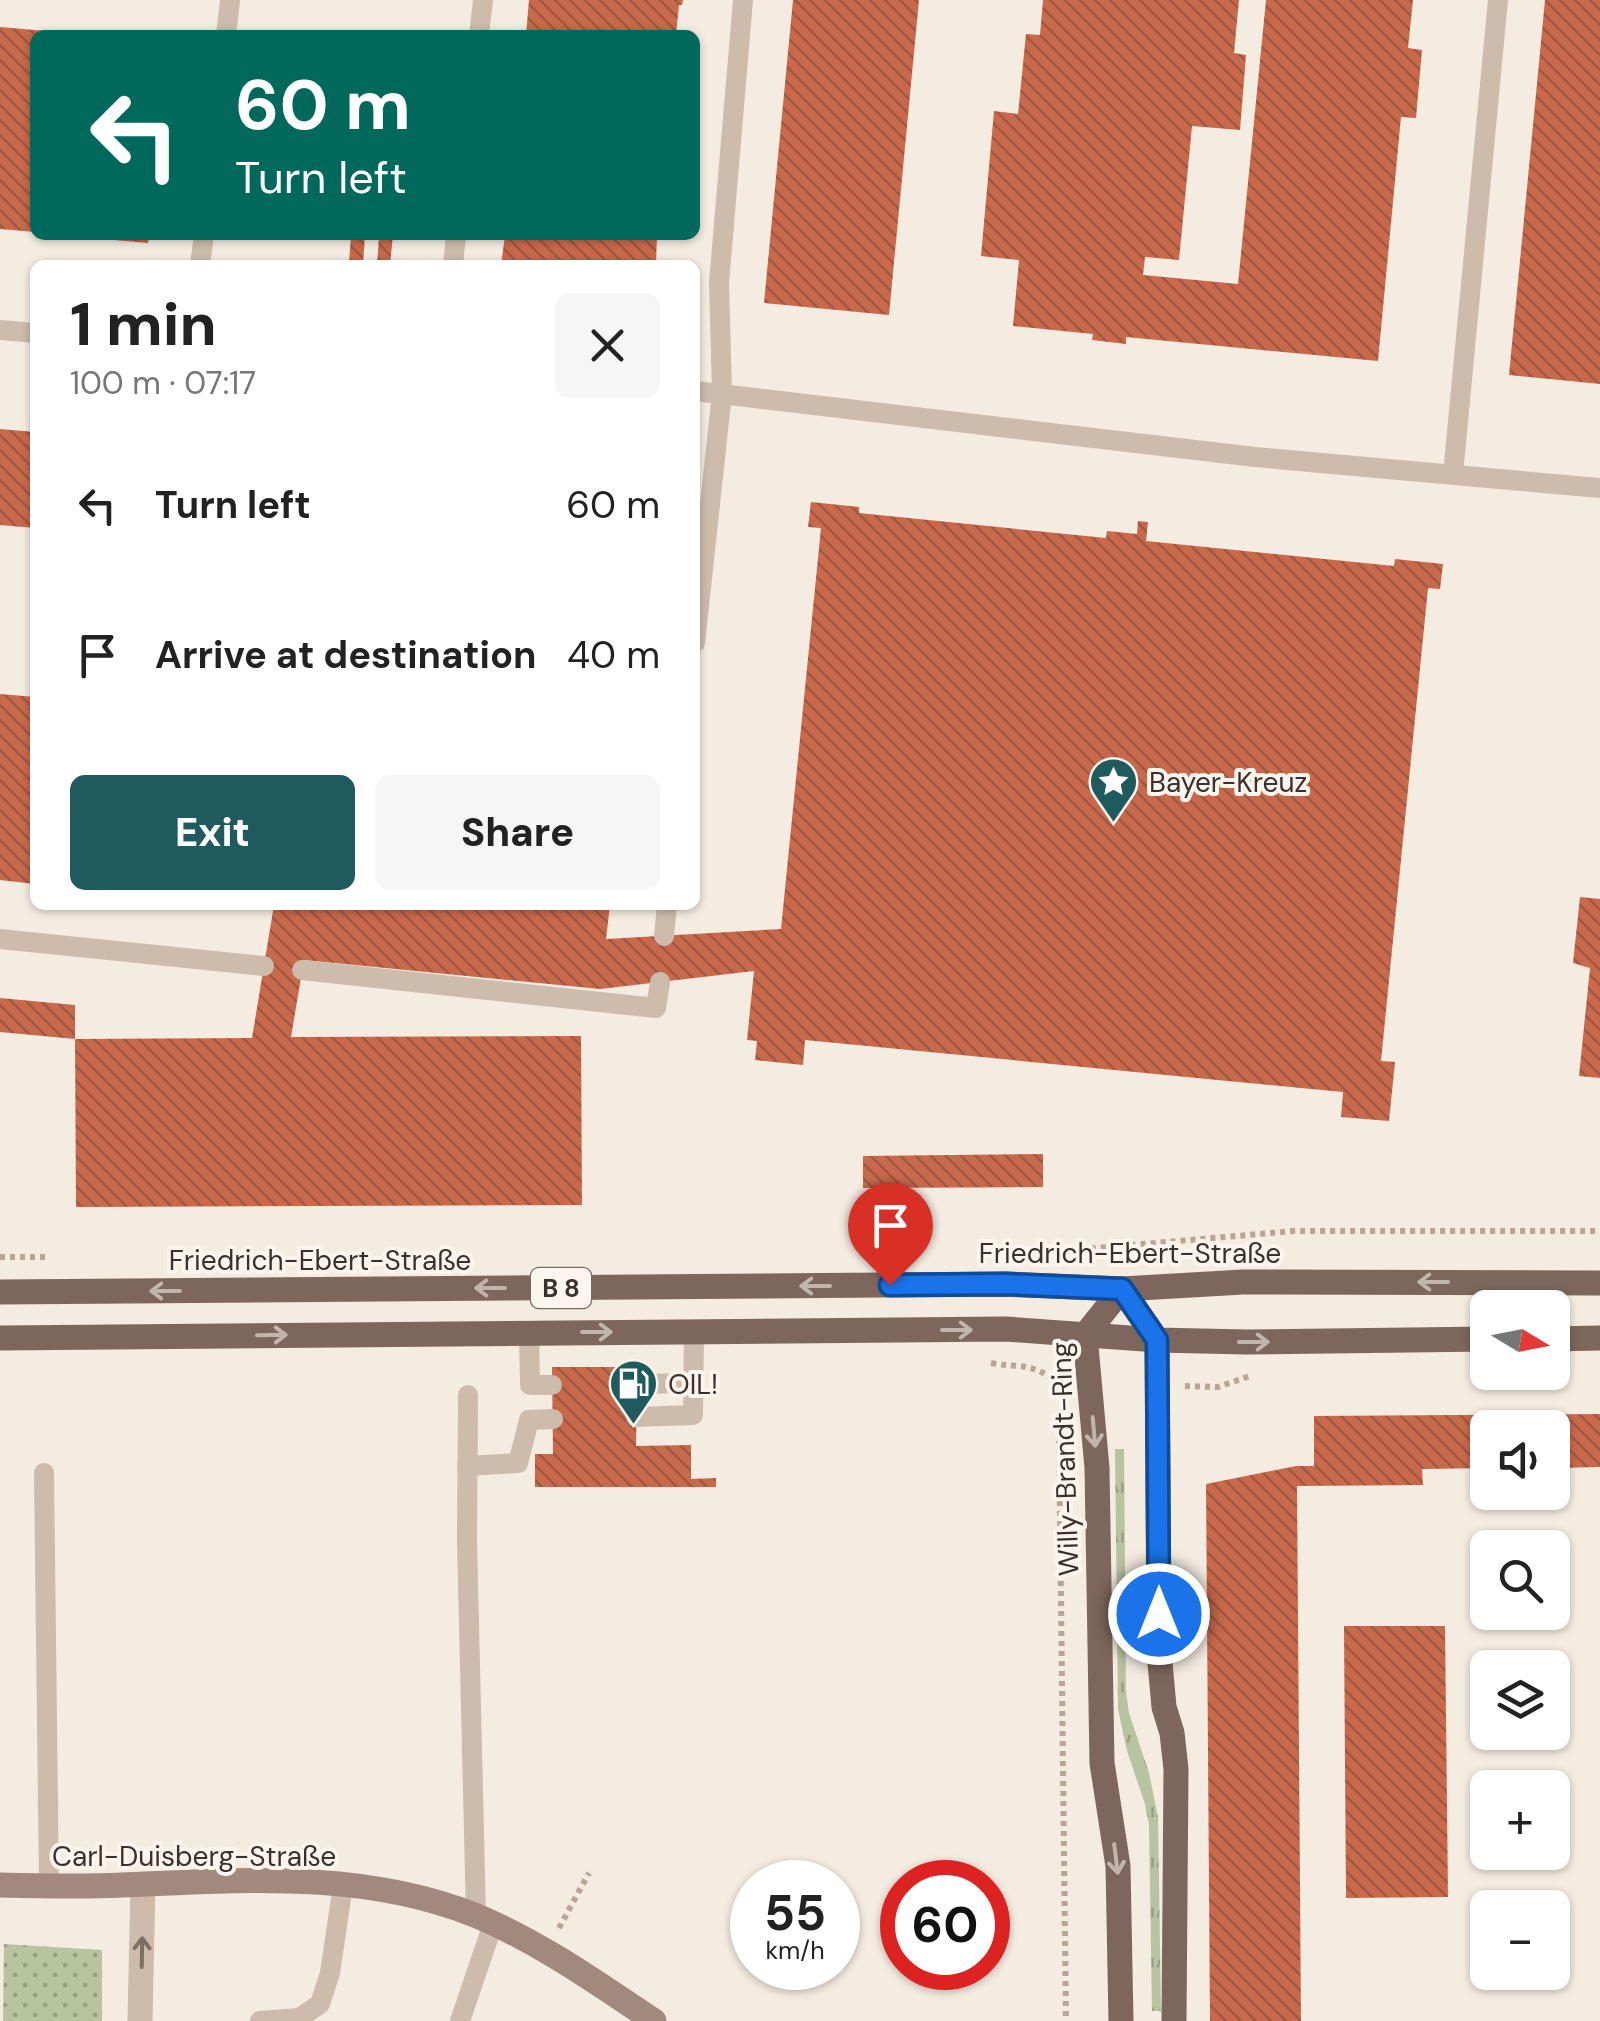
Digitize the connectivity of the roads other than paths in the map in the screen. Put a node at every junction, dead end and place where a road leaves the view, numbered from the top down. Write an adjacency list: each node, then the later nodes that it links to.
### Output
1 (230, 0): 5 (lane)
2 (483, 0): 6 (lane)
3 (743, 0): 10 (lane)
4 (1498, 0): 11 (lane)
5 (227, 30)
6 (480, 30)
7 (0, 330): 8 (lane)
8 (30, 333)
9 (700, 391): 10 (lane)
10 (722, 393): 11 (lane); 13 (lane)
11 (1453, 474): 12 (lane)
12 (1600, 488)
13 (700, 597)
14 (667, 910): 15 (lane)
15 (664, 936)
16 (0, 939): 17 (lane)
17 (264, 966)
18 (302, 970): 19 (lane)
19 (660, 982)
20 (1600, 1283): 21 (main road, Friedrich-Ebert-Straße / B 8, one-way to 21)
21 (1122, 1289): 22 (main road, Friedrich-Ebert-Straße / B 8, one-way to 22); 25 (main road, Willy-Brandt-Ring); 29 (main road)
22 (0, 1292)
23 (694, 1332): 24 (main road, B 8, one-way to 23); 25 (main road, B 8, one-way to 25); 31 (lane)
24 (529, 1333): 26 (main road, B 8, one-way to 24); 33 (lane)
25 (1085, 1335): 29 (main road, B 8); 50 (main road, Willy-Brandt-Ring, one-way to 50)
26 (0, 1338)
27 (1600, 1338): 28 (main road)
28 (1570, 1339)
29 (1157, 1340): 30 (main road, B 8, one-way to 30); 51 (main road)
30 (1470, 1340)
31 (693, 1383): 32 (lane); 36 (lane)
32 (636, 1384)
33 (530, 1385): 34 (lane); 38 (lane)
34 (552, 1385)
35 (468, 1394): 39 (lane)
36 (636, 1417)
37 (553, 1419): 38 (lane)
38 (529, 1420): 39 (lane)
39 (467, 1466): 45 (lane)
40 (44, 1473): 44 (lane)
41 (143, 1884): 42 (street, Carl-Duisberg-Straße); 44 (street, Carl-Duisberg-Straße); 46 (street, one-way to 41)
42 (343, 1884): 45 (street, Carl-Duisberg-Straße); 47 (lane)
43 (0, 1886): 44 (street, Carl-Duisberg-Straße)
44 (49, 1886)
45 (485, 1920): 48 (lane); 49 (street, Carl-Duisberg-Straße)
46 (140, 2021)
47 (260, 2021)
48 (460, 2021)
49 (654, 2021)
50 (1121, 2021)
51 (1174, 2021)

